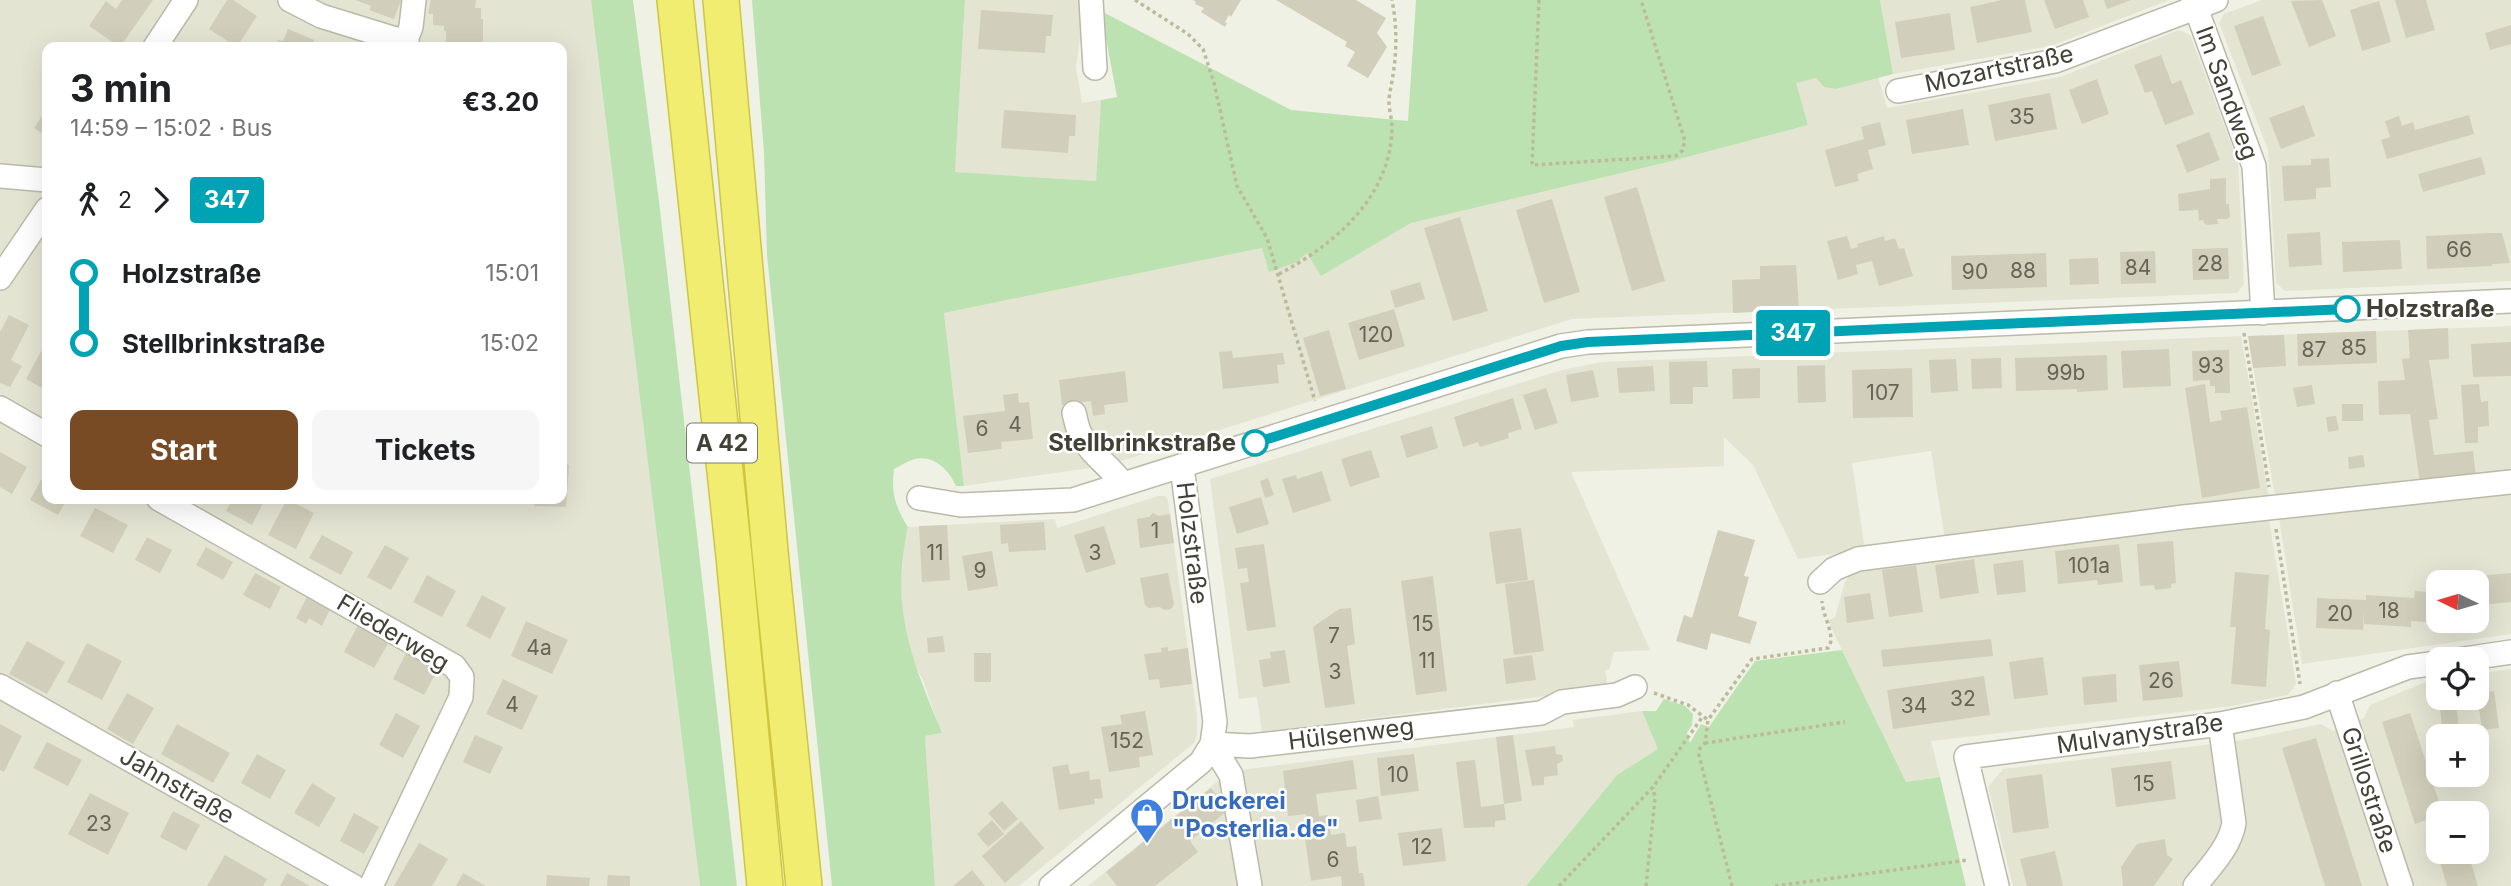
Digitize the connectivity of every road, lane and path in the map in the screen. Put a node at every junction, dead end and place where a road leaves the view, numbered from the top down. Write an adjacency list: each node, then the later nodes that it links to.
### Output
1 (186, 0): 12 (street)
2 (290, 0): 13 (street)
3 (414, 0): 14 (street)
4 (675, 0): 50 (highway, A 42)
5 (721, 0): 51 (highway, A 42)
6 (1091, 0): 15 (street)
7 (1135, 0): 20 (path)
8 (1392, 0): 20 (path)
9 (1539, 0): 10 (path)
10 (1641, 0)
11 (2202, 2): 16 (street, Mozartstraße); 23 (street, Im Sandweg)
12 (158, 42)
13 (401, 42)
14 (407, 42)
15 (1095, 68)
16 (1898, 91)
17 (0, 176): 18 (street)
18 (42, 180)
19 (42, 216): 21 (street)
20 (1278, 274): 26 (path)
21 (0, 278)
22 (2511, 301): 23 (street, Holzstraße)
23 (2263, 313): 26 (street, Holzstraße)
24 (0, 408): 27 (street)
25 (1074, 413): 30 (street)
26 (1321, 423): 28 (street, Holzstraße)
27 (42, 432)
28 (1182, 467): 30 (street); 45 (street, Holzstraße)
29 (2511, 482): 33 (street)
30 (1122, 483): 31 (street)
31 (919, 498)
32 (168, 504): 49 (street, Fliederweg)
33 (1820, 582): 41 (path)
34 (2511, 652): 35 (street)
35 (2489, 655)
36 (2426, 665): 39 (street, Mulvanystraße)
37 (0, 686): 48 (street, Jahnstraße)
38 (1635, 687): 40 (path); 45 (street, Hülsenweg)
39 (2337, 693): 43 (street, Mulvanystraße); 60 (street, Grillostraße)
40 (1703, 716): 41 (path); 46 (path)
41 (1708, 720): 44 (path)
42 (1845, 722): 44 (path)
43 (2220, 724): 47 (street, Mulvanystraße); 59 (street)
44 (1704, 743): 56 (path)
45 (1212, 744): 52 (street); 53 (street)
46 (1653, 787): 54 (path); 55 (path)
47 (1990, 855): 57 (path); 58 (street, Mulvanystraße)
48 (353, 886)
49 (371, 886)
50 (765, 886)
51 (804, 886)
52 (1051, 886)
53 (1250, 886)
54 (1559, 886)
55 (1646, 886)
56 (1732, 886)
57 (1774, 886)
58 (1997, 886)
59 (2195, 886)
60 (2402, 886)

